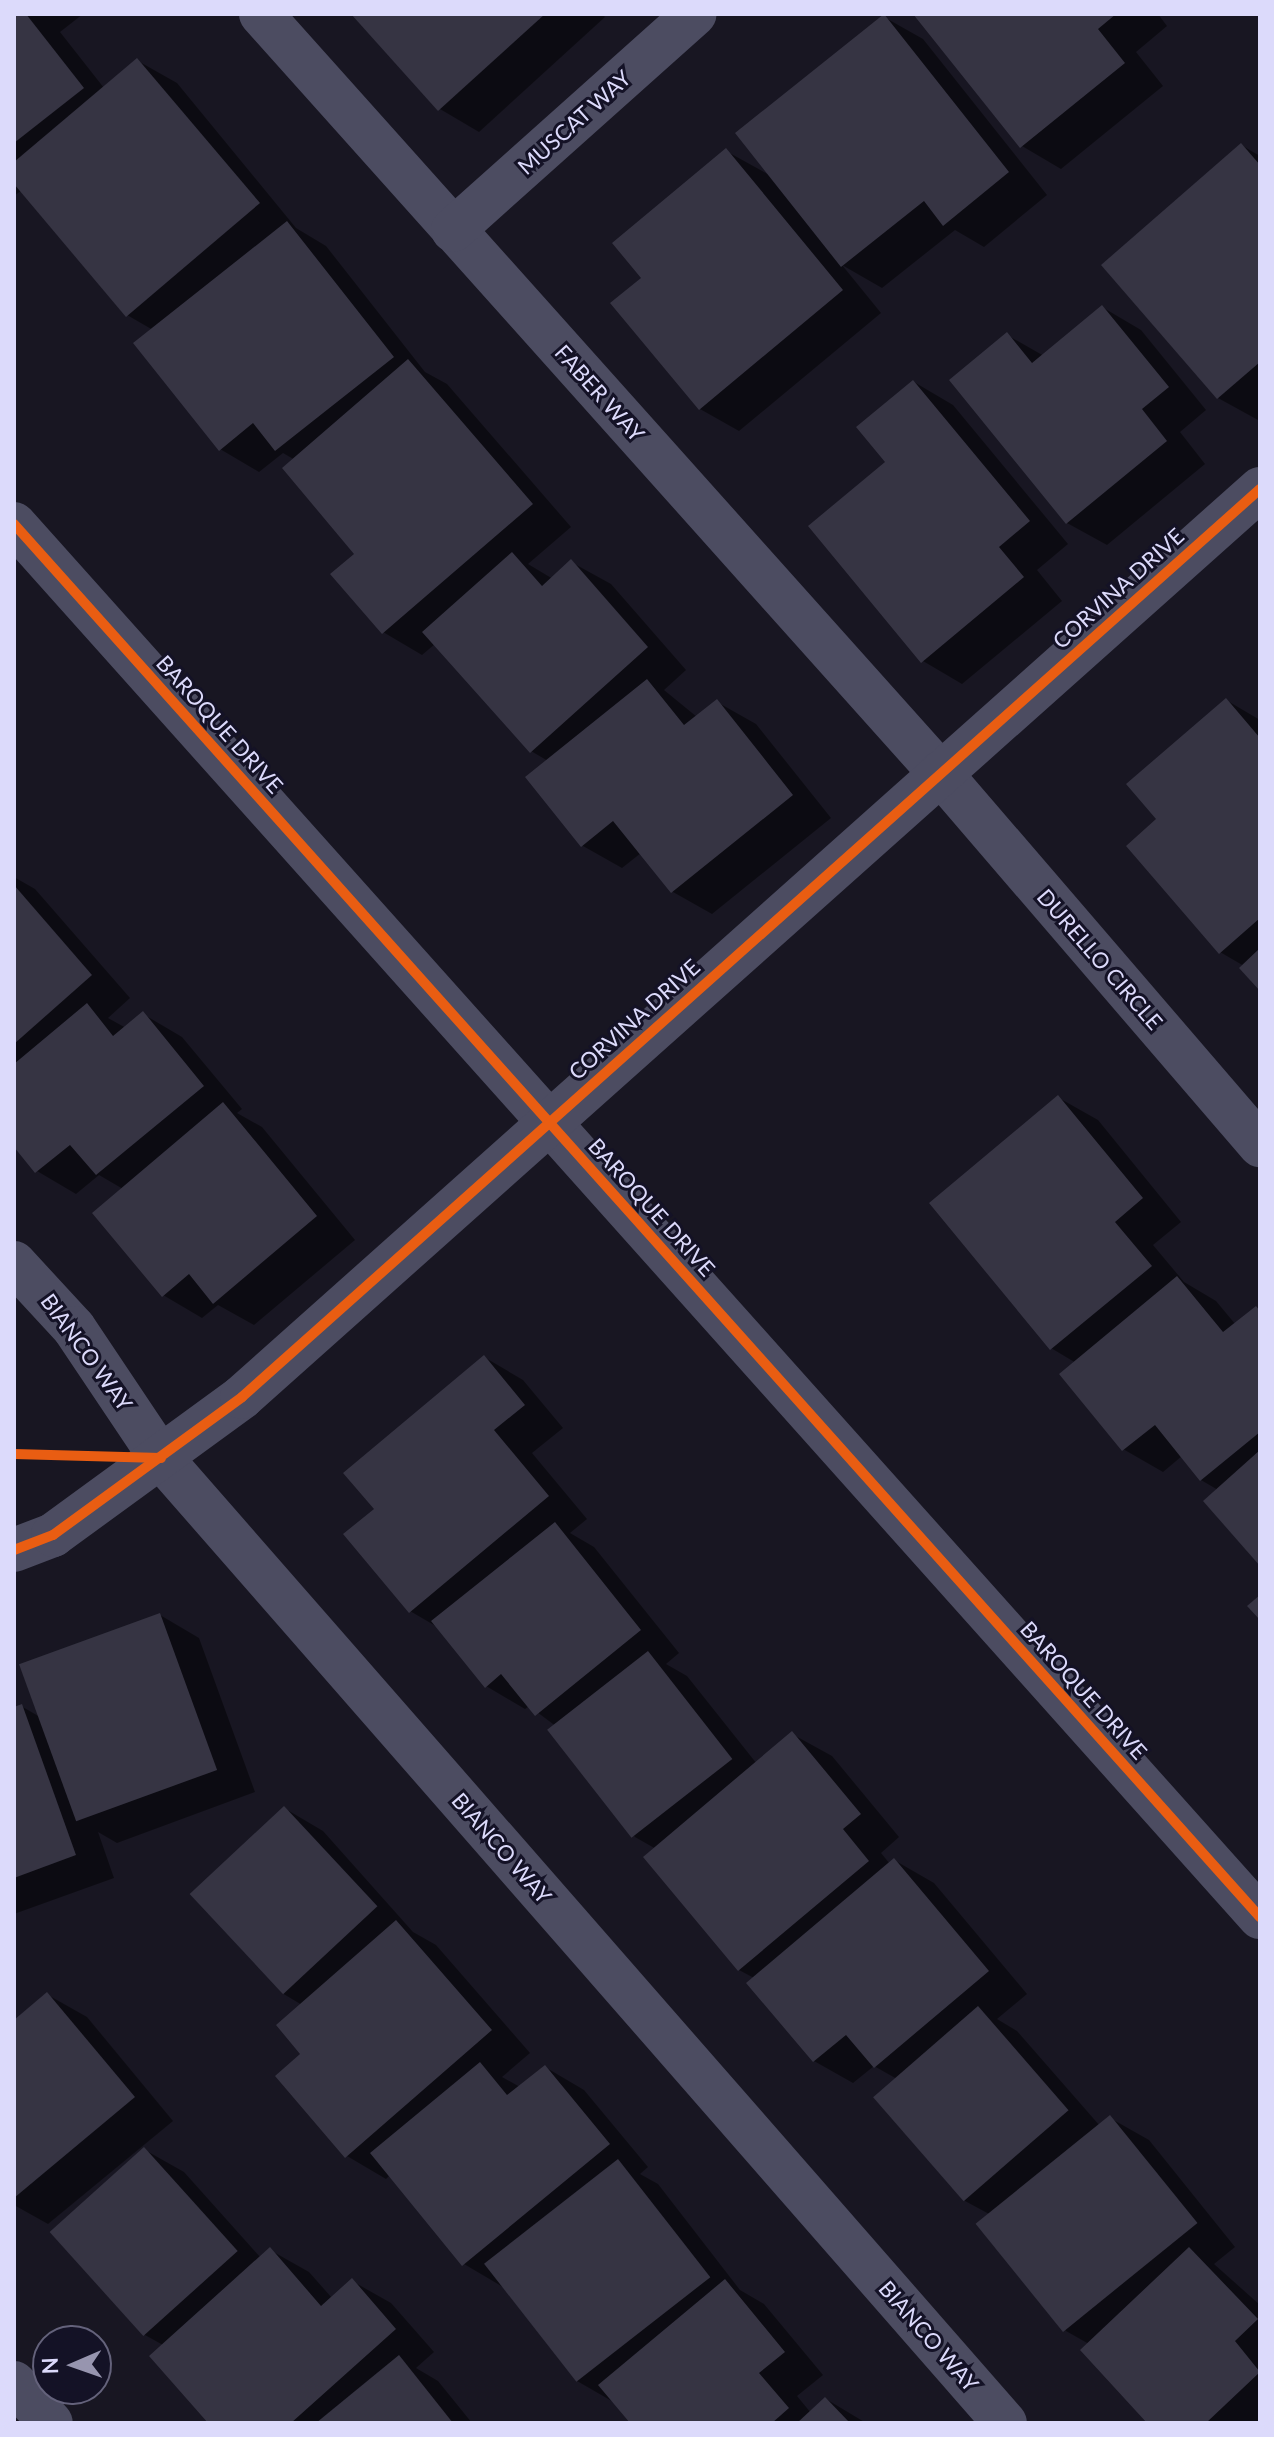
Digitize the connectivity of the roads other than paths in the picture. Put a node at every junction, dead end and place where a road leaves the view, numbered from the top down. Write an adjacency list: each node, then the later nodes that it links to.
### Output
1 (261, 14): 3 (street, FABER WAY)
2 (695, 14): 3 (street, MUSCAT WAY)
3 (453, 230): 6 (street, FABER WAY)
4 (1260, 489): 6 (street, CORVINA DRIVE)
5 (14, 524): 7 (street, BAROQUE DRIVE)
6 (940, 773): 7 (street, CORVINA DRIVE); 8 (street, DURELLO CIRCLE)
7 (549, 1122): 10 (street, CORVINA DRIVE); 12 (street, BAROQUE DRIVE)
8 (1260, 1145)
9 (14, 1263): 10 (street, BIANCO WAY)
10 (161, 1458): 11 (street, CORVINA DRIVE); 15 (street, BIANCO WAY)
11 (14, 1550)
12 (1260, 1917)
13 (14, 2383): 14 (street)
14 (51, 2423)
15 (1005, 2423)

